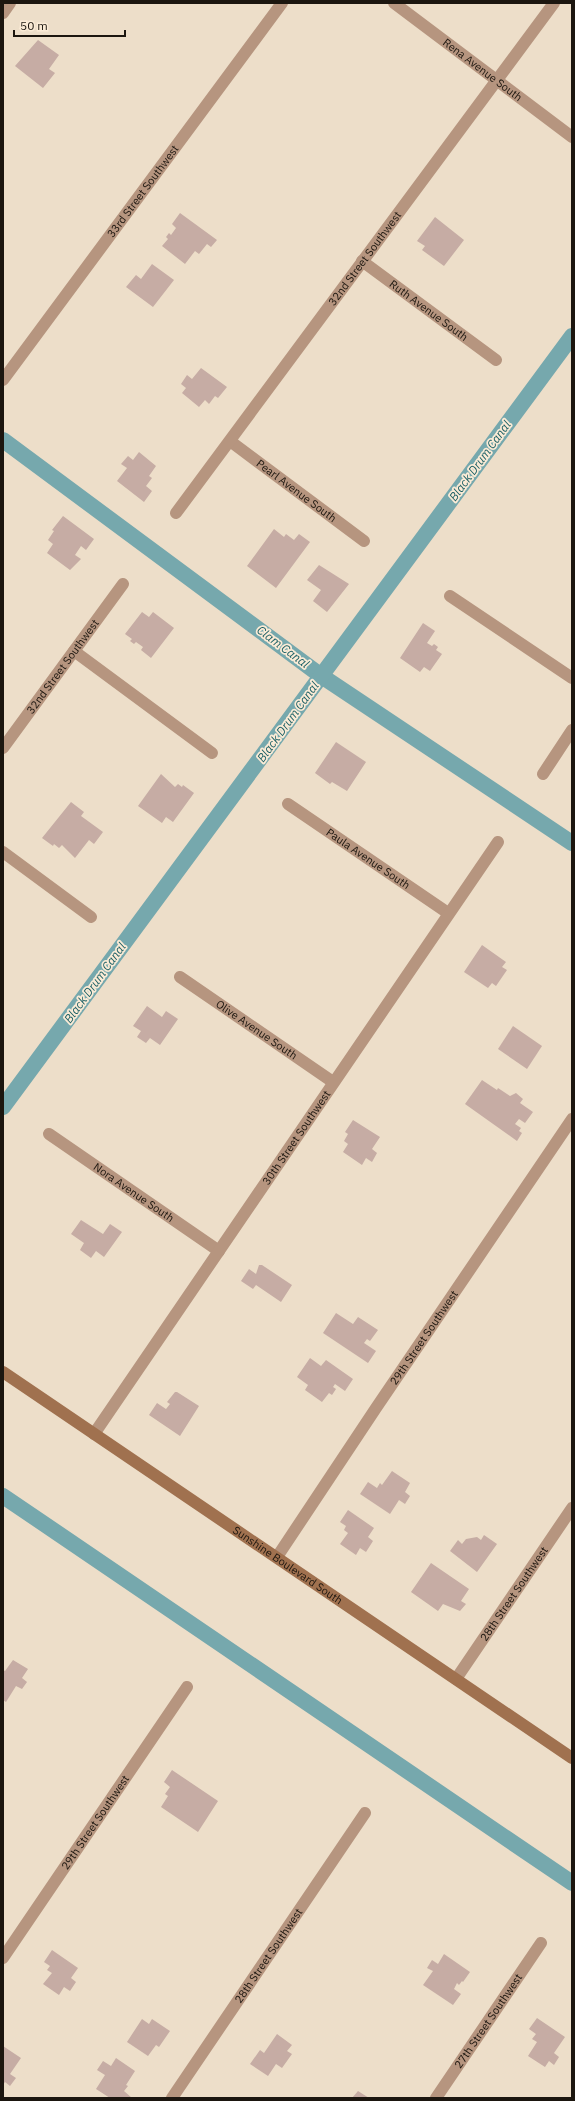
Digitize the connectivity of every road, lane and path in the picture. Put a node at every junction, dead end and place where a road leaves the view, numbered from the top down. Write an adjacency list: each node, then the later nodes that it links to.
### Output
1 (10, 3): 5 (street)
2 (282, 3): 10 (street, 33rd Street Southwest)
3 (394, 3): 6 (street, Rena Avenue South)
4 (554, 3): 6 (street, 32nd Street Southwest)
5 (3, 13)
6 (497, 80): 7 (street, Rena Avenue South); 8 (street, 32nd Street Southwest)
7 (572, 136)
8 (362, 261): 9 (street, Ruth Avenue South); 11 (street, 32nd Street Southwest)
9 (496, 360)
10 (3, 380)
11 (230, 441): 12 (street, 32nd Street Southwest); 13 (street, Pearl Avenue South)
12 (176, 513)
13 (364, 541)
14 (123, 584): 16 (street, 32nd Street Southwest)
15 (450, 596): 17 (street)
16 (74, 651): 19 (street, 32nd Street Southwest); 20 (street)
17 (572, 678)
18 (572, 730): 21 (street)
19 (3, 748)
20 (212, 753)
21 (543, 774)
22 (288, 804): 25 (street, Paula Avenue South)
23 (498, 842): 25 (street, 30th Street Southwest)
24 (3, 852): 26 (street)
25 (448, 913): 28 (street, 30th Street Southwest)
26 (91, 917)
27 (180, 977): 28 (street, Olive Avenue South)
28 (333, 1082): 31 (street, 30th Street Southwest)
29 (572, 1119): 35 (street, 29th Street Southwest)
30 (48, 1134): 31 (street, Nora Avenue South)
31 (219, 1251): 33 (street, 30th Street Southwest)
32 (3, 1372): 33 (street, Sunshine Boulevard South)
33 (94, 1434): 35 (street, Sunshine Boulevard South)
34 (572, 1508): 36 (street, 28th Street Southwest)
35 (277, 1558): 36 (street, Sunshine Boulevard South)
36 (456, 1679): 38 (street, Sunshine Boulevard South)
37 (187, 1687): 41 (street, 29th Street Southwest)
38 (572, 1758)
39 (366, 1813): 42 (street, 28th Street Southwest)
40 (541, 1943): 43 (street, 27th Street Southwest)
41 (3, 1958)
42 (172, 2098)
43 (436, 2098)

